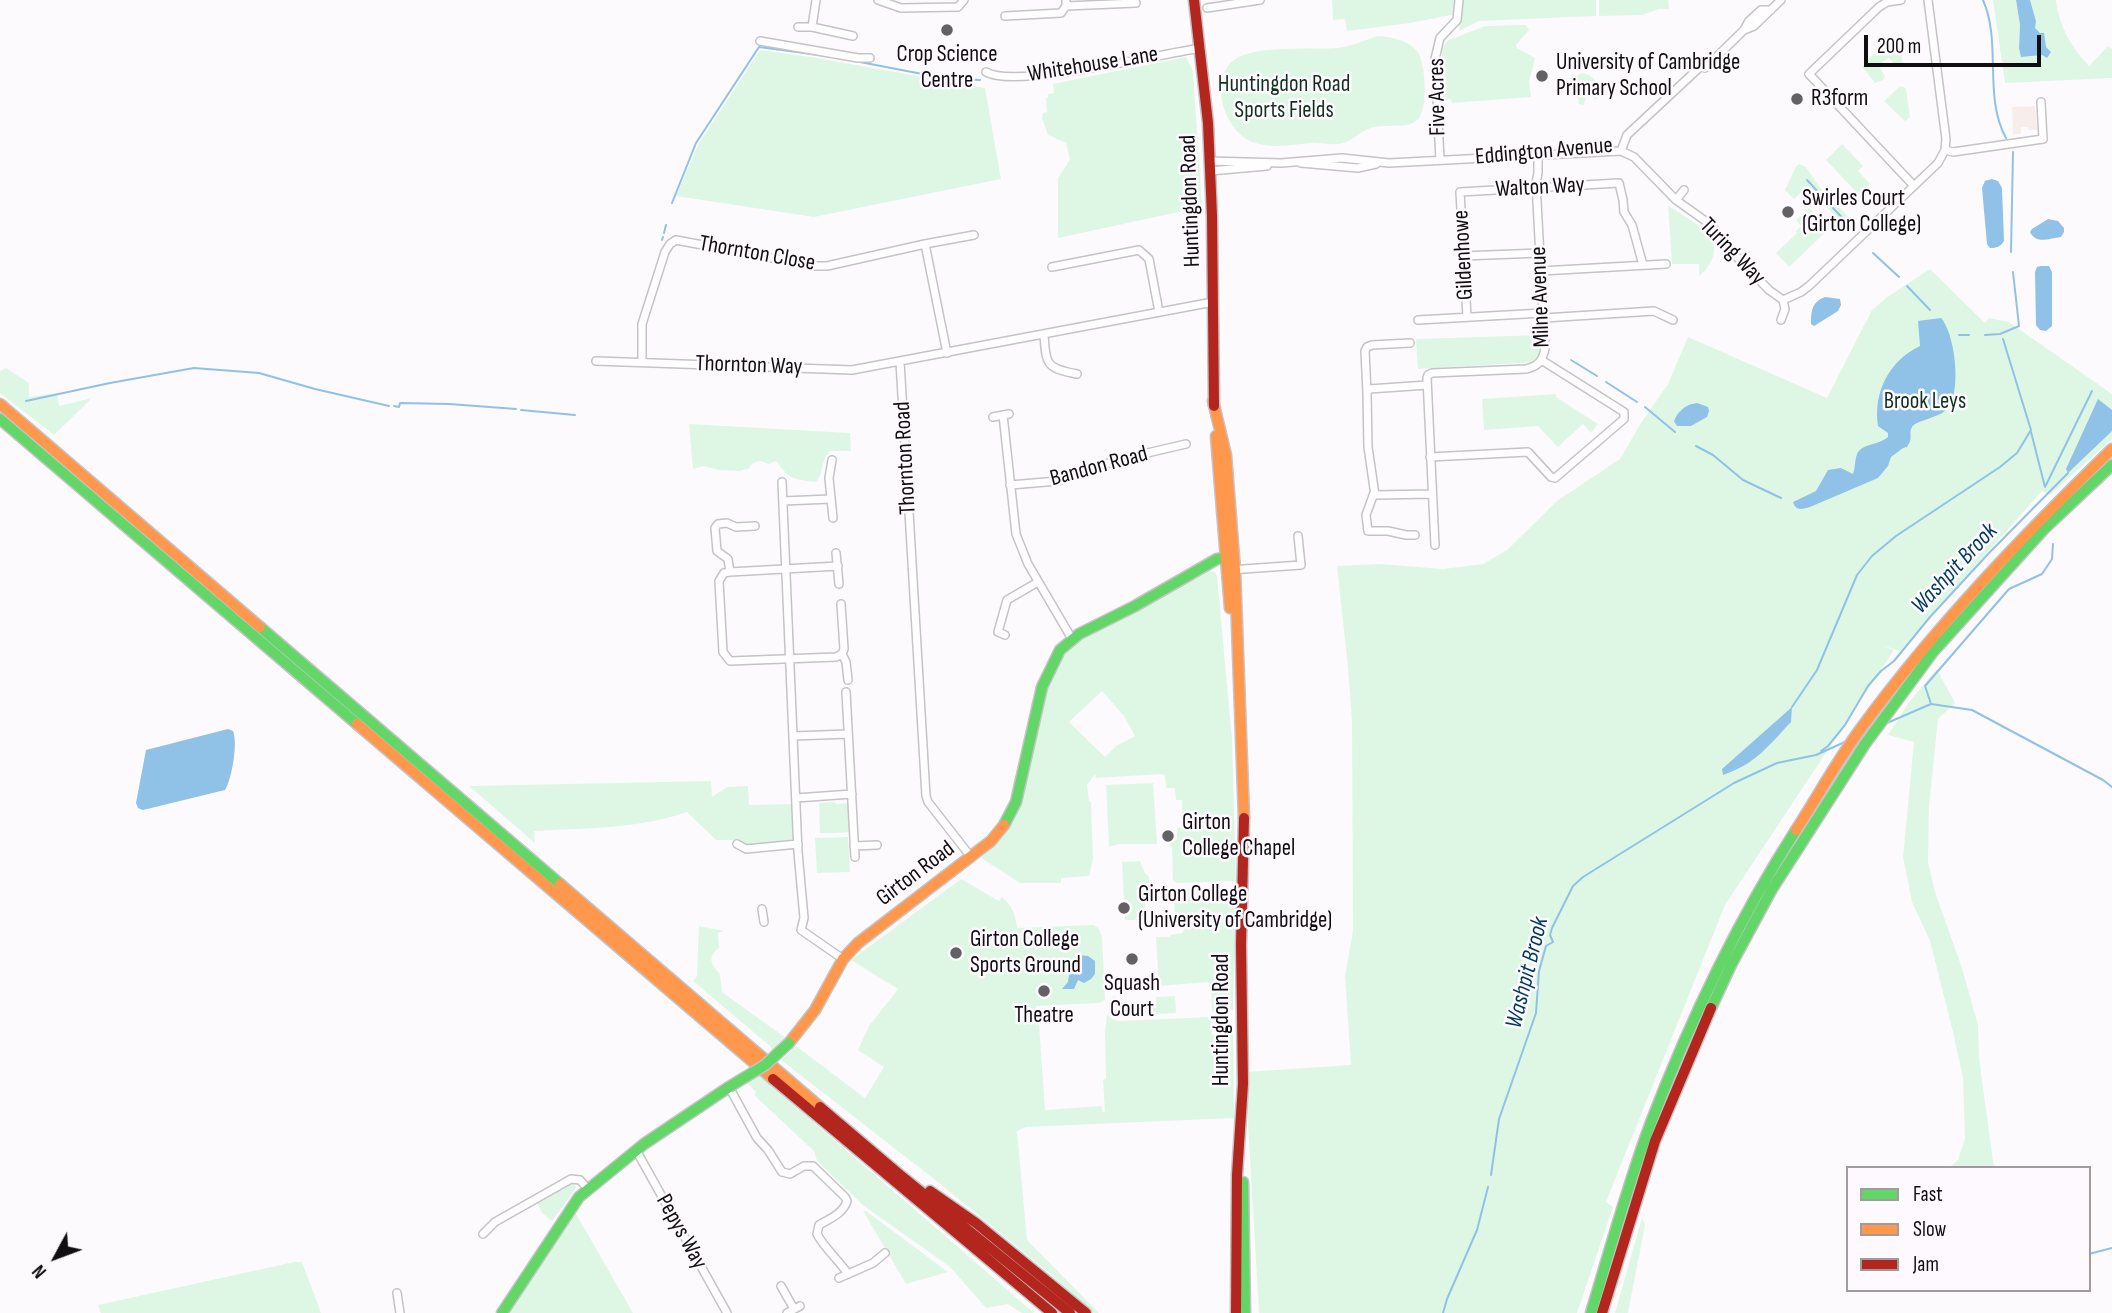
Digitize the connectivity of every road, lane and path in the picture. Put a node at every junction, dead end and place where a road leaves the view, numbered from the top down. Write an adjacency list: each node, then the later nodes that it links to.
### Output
1 (816, 0): 15 (street)
2 (878, 0): 3 (street)
3 (964, 0)
4 (1194, 0): 18 (main road, Huntingdon Road)
5 (1260, 0): 12 (street)
6 (1459, 0): 25 (street, Five Acres)
7 (1782, 0): 23 (street, Eddington Avenue)
8 (1901, 0): 27 (street)
9 (1928, 0): 22 (street)
10 (1066, 3): 11 (street); 13 (street)
11 (1136, 3)
12 (1207, 8)
13 (1005, 16)
14 (798, 27): 15 (street)
15 (812, 27): 16 (street)
16 (853, 36)
17 (760, 41): 19 (street)
18 (1201, 48): 20 (street, Whitehouse Lane); 26 (main road, Huntingdon Road)
19 (870, 58)
20 (986, 72)
21 (2041, 102): 22 (street)
22 (1945, 150): 27 (street, Turing Way)
23 (1621, 151): 24 (street, Eddington Avenue); 31 (street, Turing Way)
24 (1538, 155): 25 (street, Eddington Avenue); 28 (street, Milne Avenue)
25 (1440, 160): 26 (street, Eddington Avenue)
26 (1210, 166): 41 (main road, Huntingdon Road)
27 (1914, 186): 40 (street, Turing Way)
28 (1536, 188): 30 (street, Walton Way); 34 (street, Milne Avenue); 37 (street, Walton Way)
29 (1684, 190): 31 (street)
30 (1460, 192): 35 (street, Gildenhowe)
31 (1676, 200): 40 (street, Turing Way)
32 (974, 235): 33 (street, Thornton Close)
33 (925, 244): 50 (street); 53 (street, Thornton Close)
34 (1540, 253): 35 (street); 39 (street, Milne Avenue)
35 (1463, 256): 44 (street, Gildenhowe)
36 (1666, 264): 37 (street)
37 (1643, 265): 39 (street)
38 (1052, 267): 42 (street)
39 (1541, 271): 43 (street, Milne Avenue)
40 (1783, 300): 47 (street)
41 (1213, 302): 42 (street); 78 (main road, Huntingdon Road)
42 (1159, 312): 48 (street)
43 (1544, 315): 44 (street, Gildenhowe); 46 (street, Gildenhowe); 52 (street, Milne Avenue)
44 (1467, 317): 45 (street, Gildenhowe)
45 (1418, 320)
46 (1673, 320)
47 (1781, 320)
48 (1044, 334): 50 (street); 55 (street)
49 (1410, 343): 57 (street)
50 (947, 353): 54 (street)
51 (596, 361): 53 (street, Thornton Way)
52 (1543, 361): 56 (street, Milne Avenue); 63 (street)
53 (642, 362): 54 (street, Thornton Way)
54 (900, 362): 101 (street, Thornton Road)
55 (1077, 373)
56 (1427, 385): 57 (street); 63 (street)
57 (1367, 393): 68 (street)
58 (0, 404): 107 (main road)
59 (993, 417): 67 (street)
60 (0, 419): 117 (main road)
61 (1186, 444): 67 (street, Bandon Road)
62 (2112, 449): 112 (main road)
63 (1430, 457): 69 (street)
64 (832, 460): 70 (street)
65 (2112, 465): 115 (main road)
66 (782, 482): 71 (street)
67 (1010, 485): 83 (street)
68 (1374, 493): 69 (street); 74 (street)
69 (1432, 494): 76 (street)
70 (831, 499): 71 (street); 72 (street)
71 (783, 501): 80 (street)
72 (833, 518)
73 (755, 526): 82 (street)
74 (1415, 535)
75 (1298, 536): 81 (street)
76 (1435, 545)
77 (836, 553): 79 (street)
78 (1230, 557): 81 (main road, Huntingdon Road); 87 (main road, Girton Road)
79 (838, 566): 80 (street); 84 (street)
80 (787, 569): 82 (street); 89 (street)
81 (1231, 570): 109 (main road, Huntingdon Road)
82 (730, 572): 89 (street)
83 (1038, 582): 86 (street); 87 (street)
84 (839, 584)
85 (841, 604): 88 (street)
86 (1005, 635)
87 (1072, 639): 101 (main road, Girton Road)
88 (842, 654): 89 (street); 90 (street)
89 (791, 660): 93 (street)
90 (848, 680)
91 (846, 692): 92 (street)
92 (848, 734): 93 (street); 94 (street)
93 (794, 736): 95 (street)
94 (852, 794): 95 (street); 99 (street)
95 (796, 799): 96 (street)
96 (798, 844): 97 (street); 104 (street)
97 (737, 845)
98 (877, 845): 99 (street)
99 (854, 846): 100 (street)
100 (855, 857)
101 (971, 857): 104 (main road, Girton Road)
102 (762, 909): 103 (street)
103 (764, 922)
104 (843, 959): 105 (main road, Girton Road, bridge)
105 (729, 1087): 106 (main road, Girton Road); 113 (street)
106 (636, 1150): 108 (main road, Girton Road); 122 (street, Pepys Way)
107 (899, 1174): 125 (main road); 126 (main road)
108 (588, 1189): 110 (street); 121 (main road, Girton Road)
109 (1240, 1225): 127 (main road, Huntingdon Road); 128 (main road, Huntingdon Road)
110 (483, 1234)
111 (885, 1253): 113 (street)
112 (1604, 1268): 129 (main road); 130 (main road)
113 (848, 1274): 114 (street)
114 (839, 1278)
115 (1612, 1280): 131 (main road); 132 (main road)
116 (781, 1286): 119 (street)
117 (1021, 1289): 123 (main road); 124 (main road)
118 (397, 1293): 120 (street)
119 (794, 1309)
120 (400, 1313)
121 (502, 1313)
122 (727, 1313)
123 (1042, 1313)
124 (1052, 1313)
125 (1070, 1313)
126 (1086, 1313)
127 (1236, 1313)
128 (1244, 1313)
129 (1584, 1313)
130 (1591, 1313)
131 (1602, 1313)
132 (1608, 1313)

